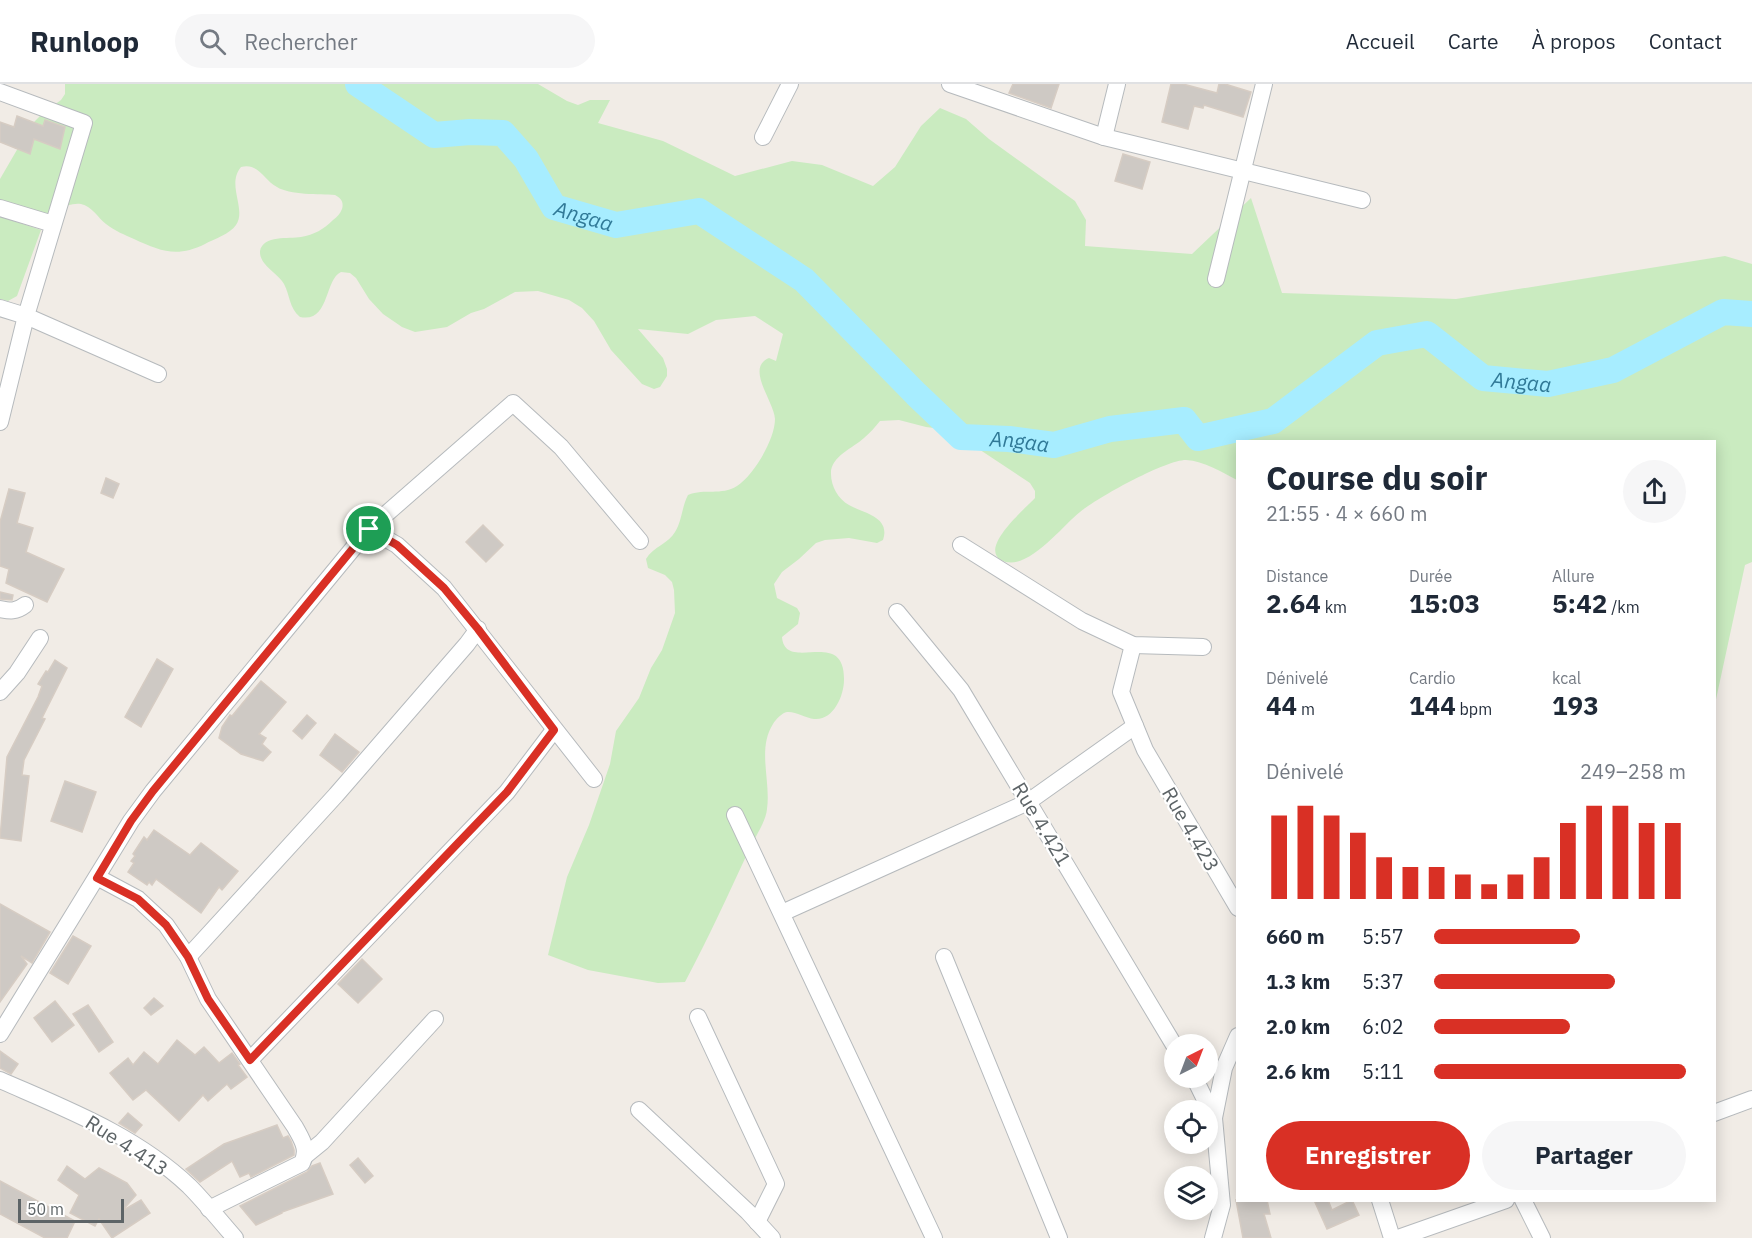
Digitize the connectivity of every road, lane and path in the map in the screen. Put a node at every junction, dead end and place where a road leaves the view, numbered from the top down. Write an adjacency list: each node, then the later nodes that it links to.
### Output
1 (3, 84): 6 (street)
2 (790, 84): 7 (street)
3 (950, 84): 8 (street)
4 (1117, 84): 8 (street)
5 (1264, 84): 9 (street)
6 (0, 90): 12 (street)
7 (764, 137)
8 (1104, 137): 9 (street)
9 (1242, 171): 10 (street); 13 (street)
10 (1362, 200)
11 (0, 208): 12 (street)
12 (53, 224): 15 (street)
13 (1216, 279)
14 (0, 308): 15 (street)
15 (26, 316): 16 (street); 17 (street)
16 (158, 374)
17 (1, 411)
18 (369, 529): 19 (street); 24 (street); 34 (street)
19 (640, 542)
20 (961, 545): 26 (street)
21 (25, 605): 22 (street)
22 (0, 609)
23 (897, 612): 32 (street, Rue 4.421)
24 (478, 629): 30 (street); 37 (street)
25 (40, 638): 28 (street)
26 (1133, 645): 27 (street); 29 (street, Rue 4.423)
27 (1203, 647)
28 (0, 692)
29 (1135, 726): 32 (street); 35 (street, Rue 4.423)
30 (554, 730): 31 (street); 44 (street)
31 (594, 779)
32 (1028, 802): 36 (street); 42 (street, Rue 4.421)
33 (735, 814): 36 (street)
34 (97, 878): 37 (street); 41 (street)
35 (1236, 905)
36 (782, 913): 59 (street)
37 (188, 957): 44 (street)
38 (944, 957): 60 (street)
39 (698, 1017): 56 (street)
40 (435, 1019): 51 (street)
41 (0, 1034)
42 (1167, 1034)
43 (1236, 1041): 47 (street)
44 (250, 1060): 51 (street)
45 (0, 1080): 55 (street, Rue 4.413)
46 (1752, 1099): 49 (street)
47 (1218, 1100)
48 (639, 1110): 56 (street)
49 (1716, 1112)
50 (1217, 1154): 61 (street)
51 (306, 1155): 55 (street)
52 (1381, 1202): 62 (street)
53 (1500, 1202): 63 (street)
54 (1524, 1202): 64 (street)
55 (209, 1209): 57 (street, Rue 4.413)
56 (757, 1222): 58 (street)
57 (235, 1238)
58 (772, 1238)
59 (934, 1238)
60 (1059, 1238)
61 (1213, 1238)
62 (1392, 1238)
63 (1398, 1238)
64 (1542, 1238)

